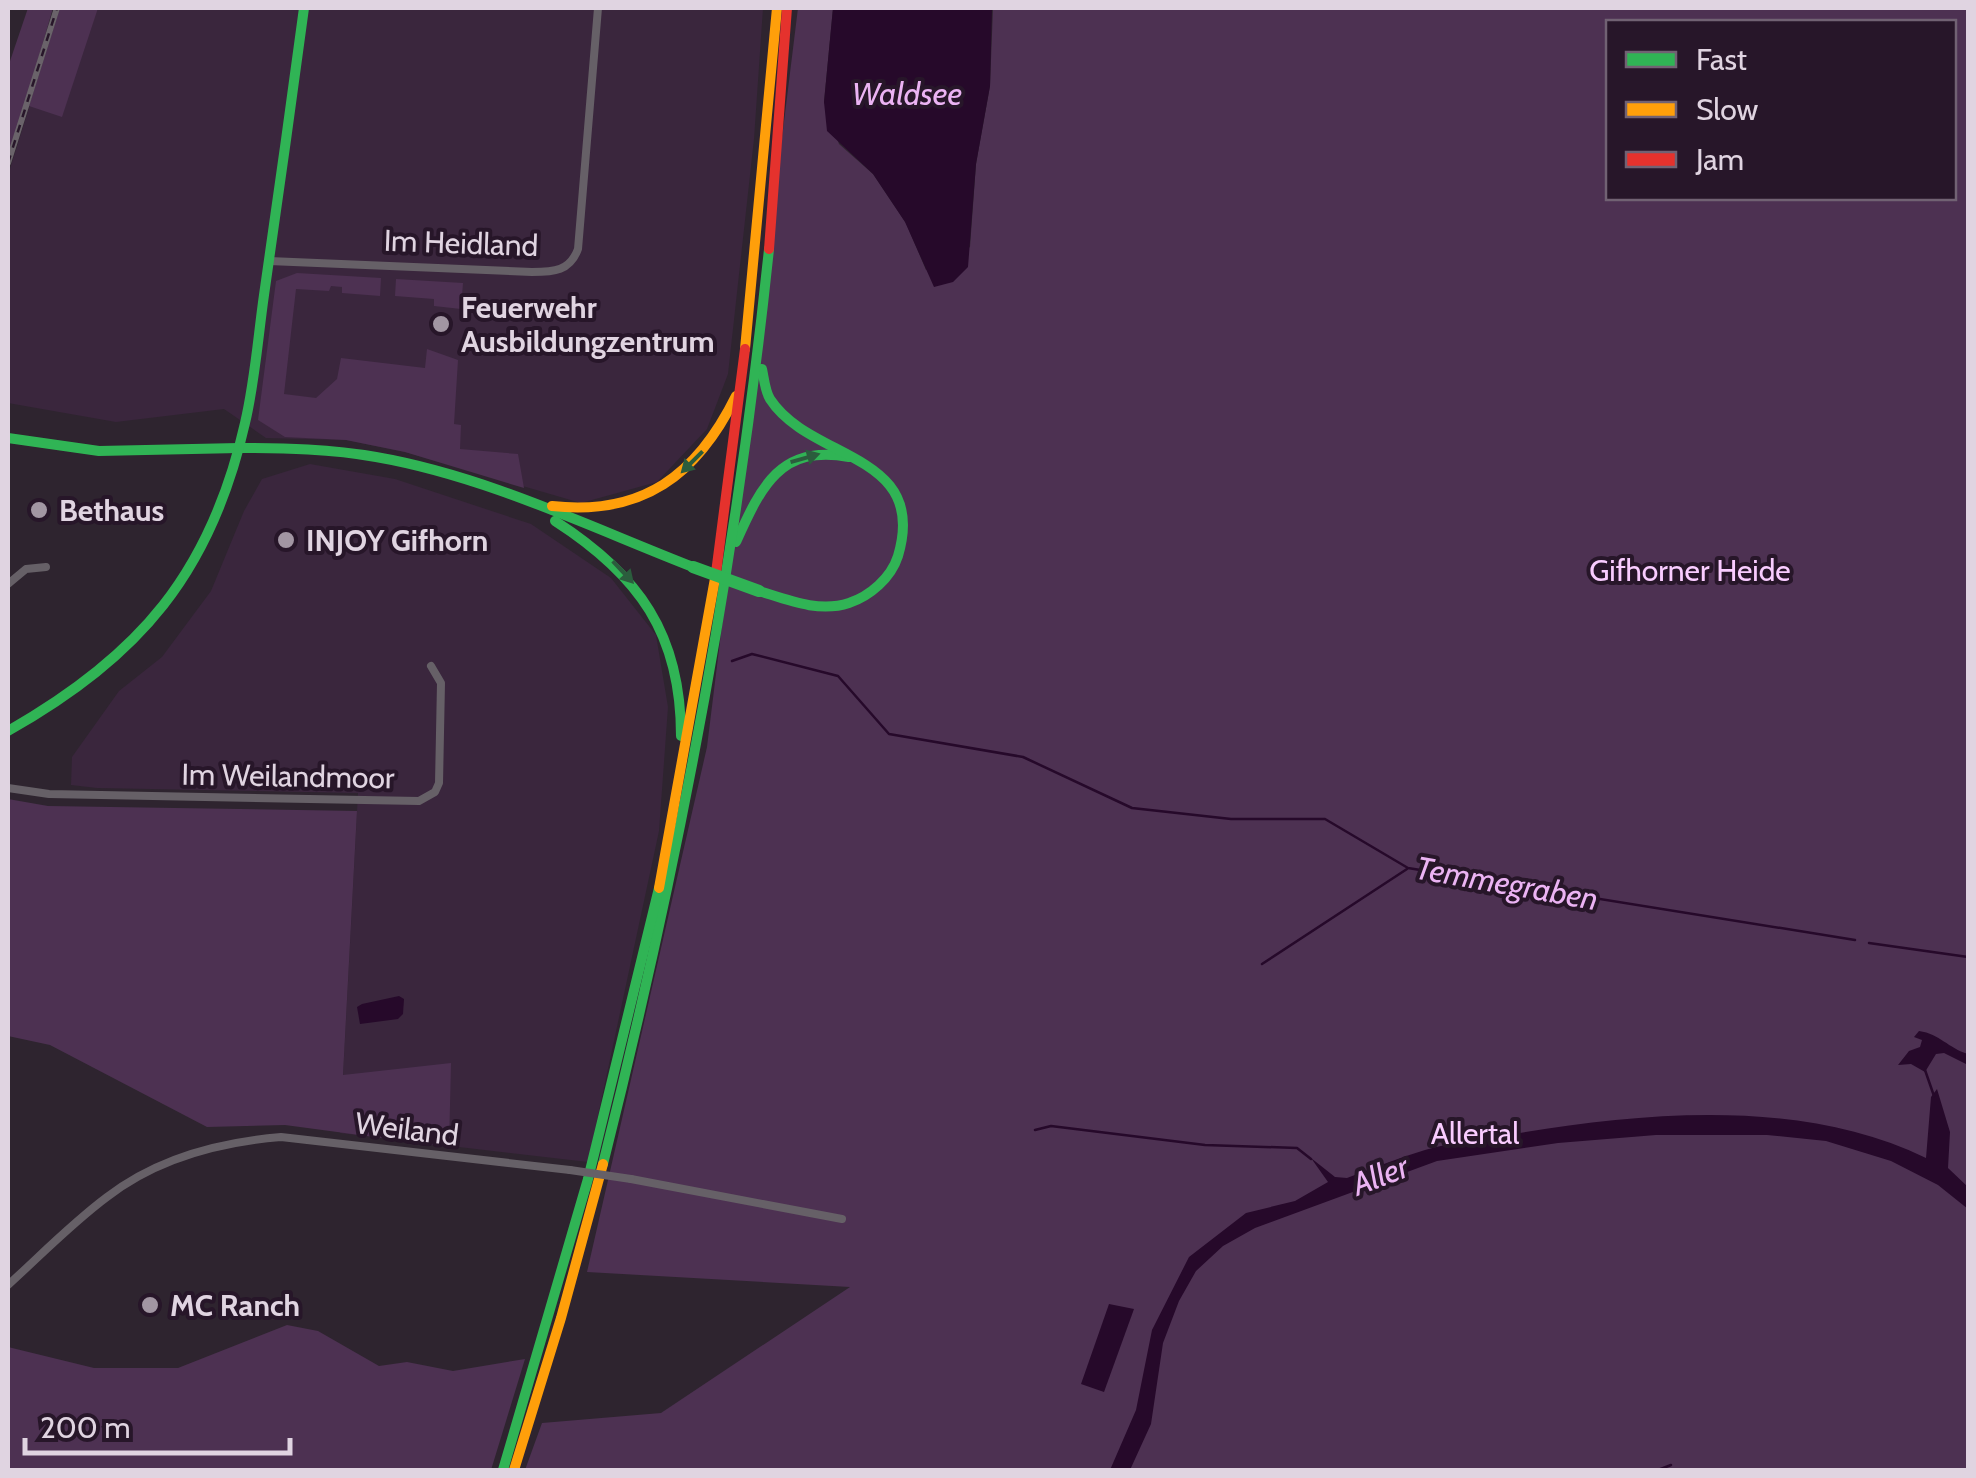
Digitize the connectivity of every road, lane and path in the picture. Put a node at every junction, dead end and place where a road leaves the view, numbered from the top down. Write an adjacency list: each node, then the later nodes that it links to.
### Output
1 (304, 8): 5 (main road)
2 (598, 8): 5 (street, Im Heidland)
3 (778, 8): 7 (main road)
4 (787, 8): 6 (main road)
5 (270, 260): 9 (main road)
6 (760, 340): 10 (main road); 12 (main road)
7 (742, 379): 11 (main road, one-way to 11); 18 (main road)
8 (8, 438): 9 (main road)
9 (239, 448): 11 (main road); 16 (main road)
10 (866, 462): 11 (main road, bridge); 12 (main road, one-way to 10)
11 (514, 498): 18 (main road, one-way to 18)
12 (729, 559): 22 (main road)
13 (46, 567): 14 (street)
14 (8, 584)
15 (431, 666): 17 (street, Im Weilandmoor)
16 (8, 732)
17 (8, 788)
18 (676, 796): 21 (main road)
19 (842, 1219): 20 (street, Weiland, bridge)
20 (8, 1284)
21 (503, 1470)
22 (514, 1470)

